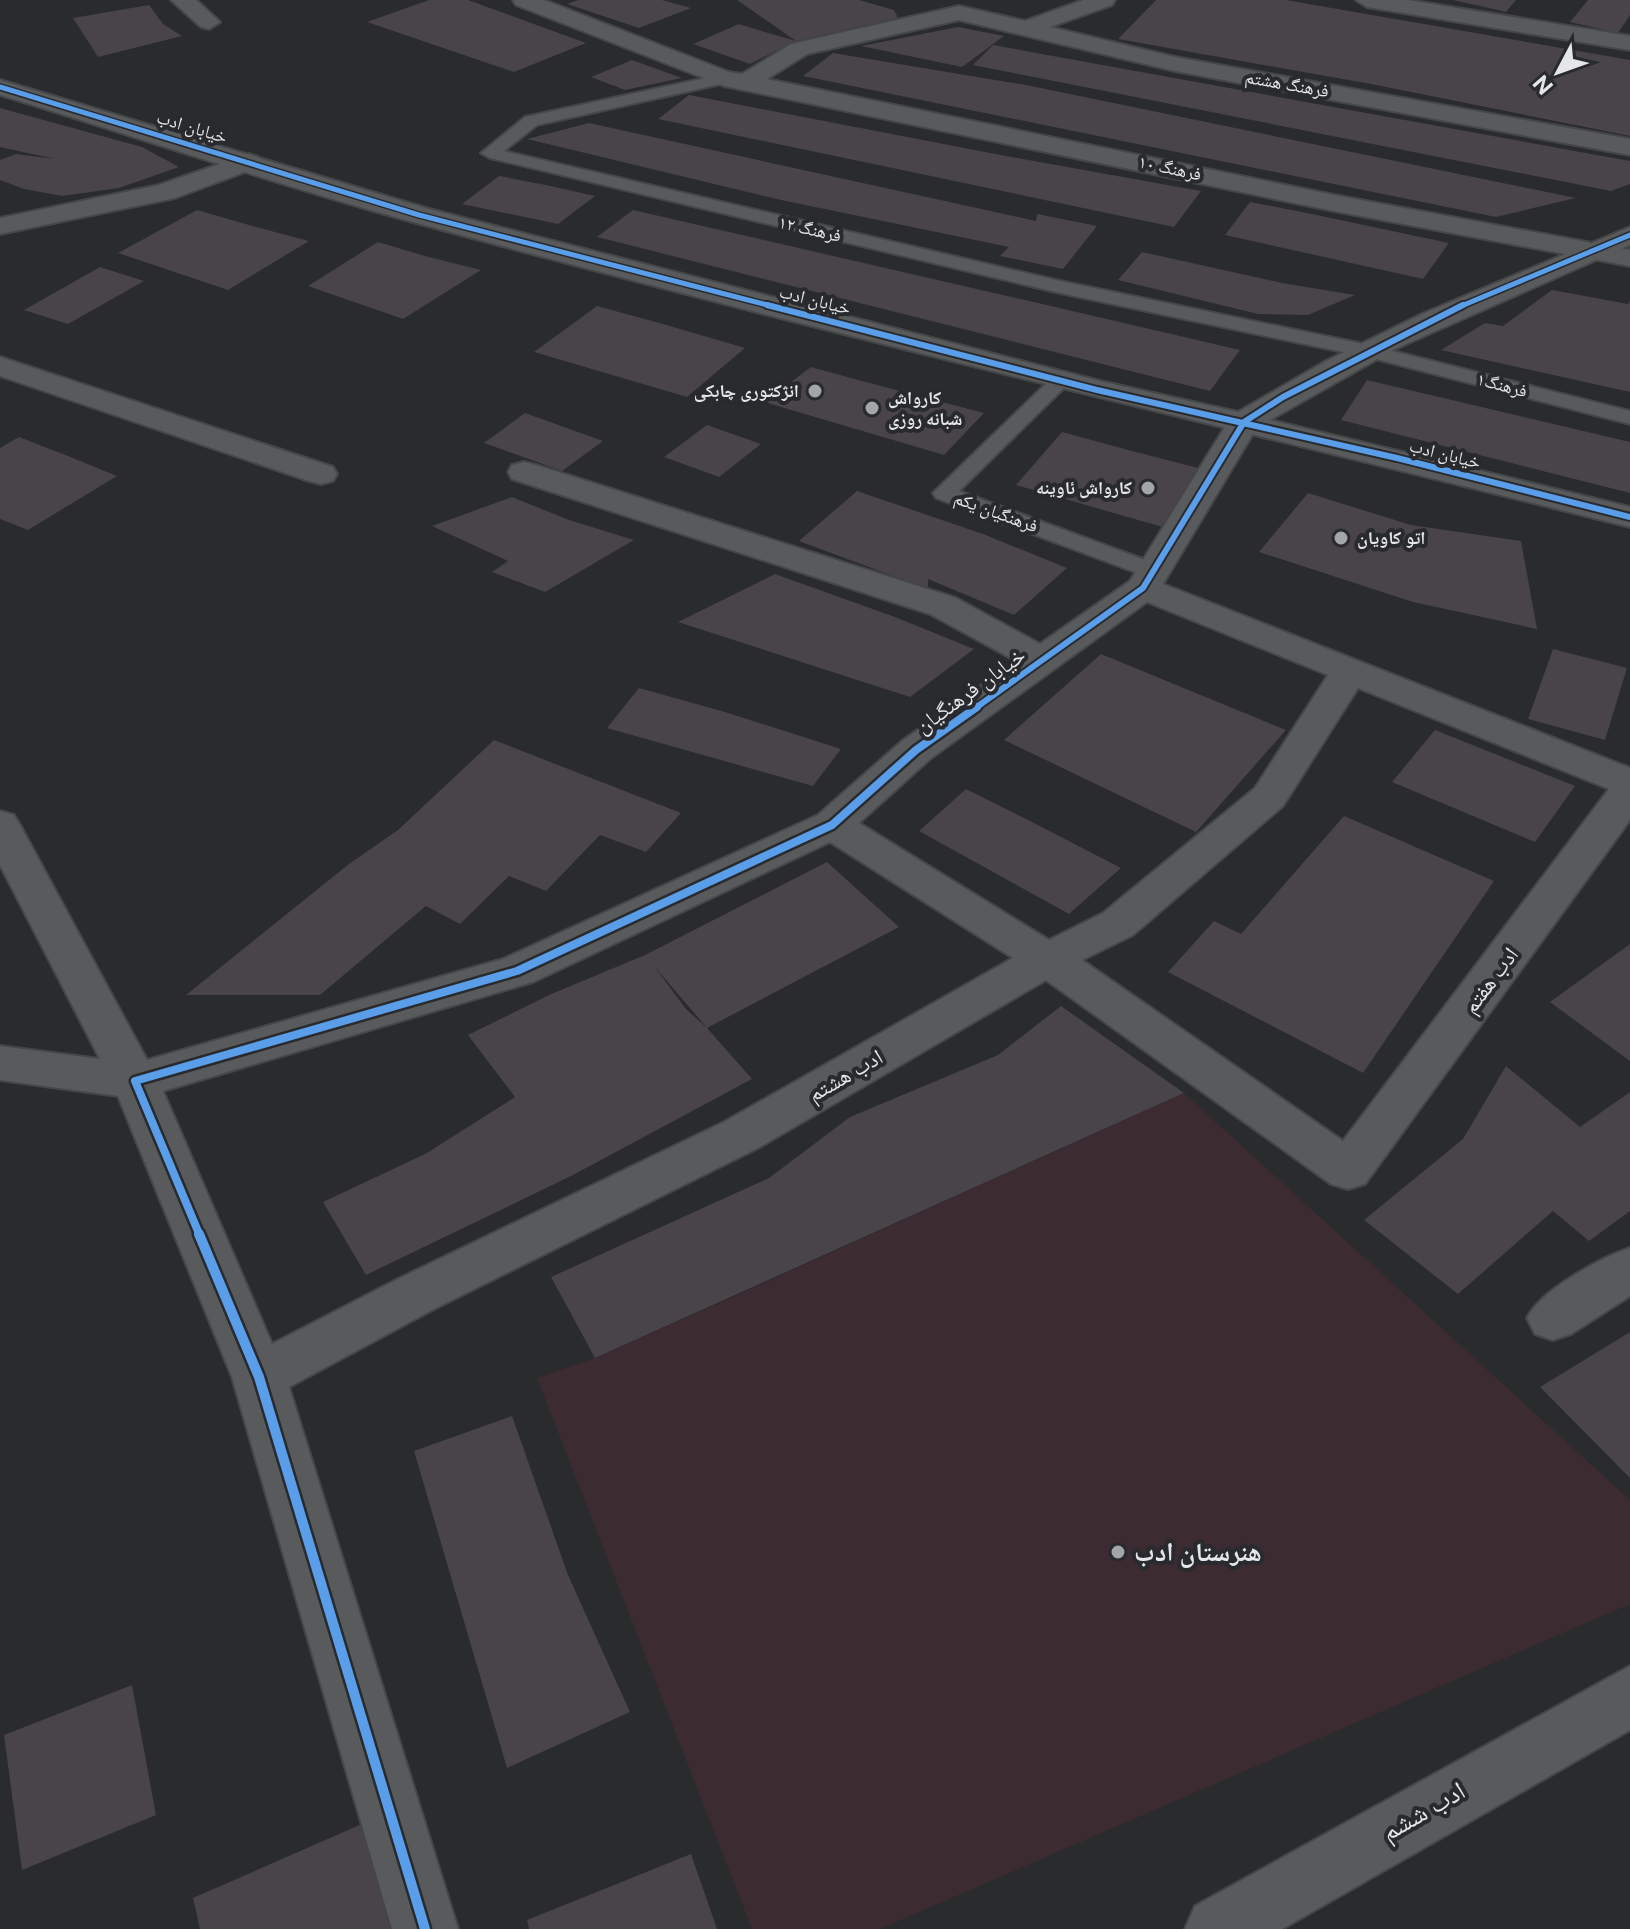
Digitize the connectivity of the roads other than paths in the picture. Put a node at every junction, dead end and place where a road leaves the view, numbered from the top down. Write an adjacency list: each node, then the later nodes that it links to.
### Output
1 (182, 0): 7 (street)
2 (1104, 0): 8 (street)
3 (1367, 0): 9 (street)
4 (538, 2): 10 (street, فرهنگ ۱۰)
5 (906, 2): 6 (street)
6 (941, 9): 8 (street); 10 (street)
7 (209, 22)
8 (1026, 28): 12 (street, فرهنگ هشتم)
9 (1630, 43)
10 (735, 81): 16 (street, فرهنگ ۱۰); 18 (lane, فرهنگ ۱۲)
11 (0, 87): 13 (street, خیابان ادب)
12 (1630, 147)
13 (249, 162): 14 (street); 20 (street, خیابان ادب)
14 (0, 226)
15 (1630, 235): 16 (street)
16 (1595, 250): 17 (street, فرهنگ ۱۰); 18 (street)
17 (1630, 258)
18 (1373, 352): 21 (lane, فرهنگ۱); 22 (street)
19 (0, 366): 24 (street)
20 (1062, 379): 22 (street, خیابان ادب); 26 (lane, فرهنگیان یکم)
21 (1630, 418)
22 (1244, 422): 25 (street, خیابان ادب); 26 (street, خیابان فرهنگیان)
23 (524, 472): 27 (street)
24 (321, 474)
25 (1630, 517)
26 (1150, 580): 27 (street, خیابان فرهنگیان); 28 (street)
27 (1042, 660): 32 (street, خیابان فرهنگیان)
28 (1350, 670): 29 (street); 33 (street, ادب هشتم)
29 (1630, 783)
30 (1630, 789): 33 (street, ادب هفتم)
31 (0, 825): 35 (street)
32 (832, 825): 33 (street); 35 (street, خیابان فرهنگیان)
33 (1047, 959): 38 (street, ادب هشتم)
34 (0, 1063): 35 (street)
35 (135, 1081): 38 (street)
36 (1630, 1269): 37 (street)
37 (1553, 1318)
38 (259, 1377): 41 (street)
39 (1624, 1709): 40 (street, ادب ششم)
40 (1240, 1923)
41 (425, 1929)

